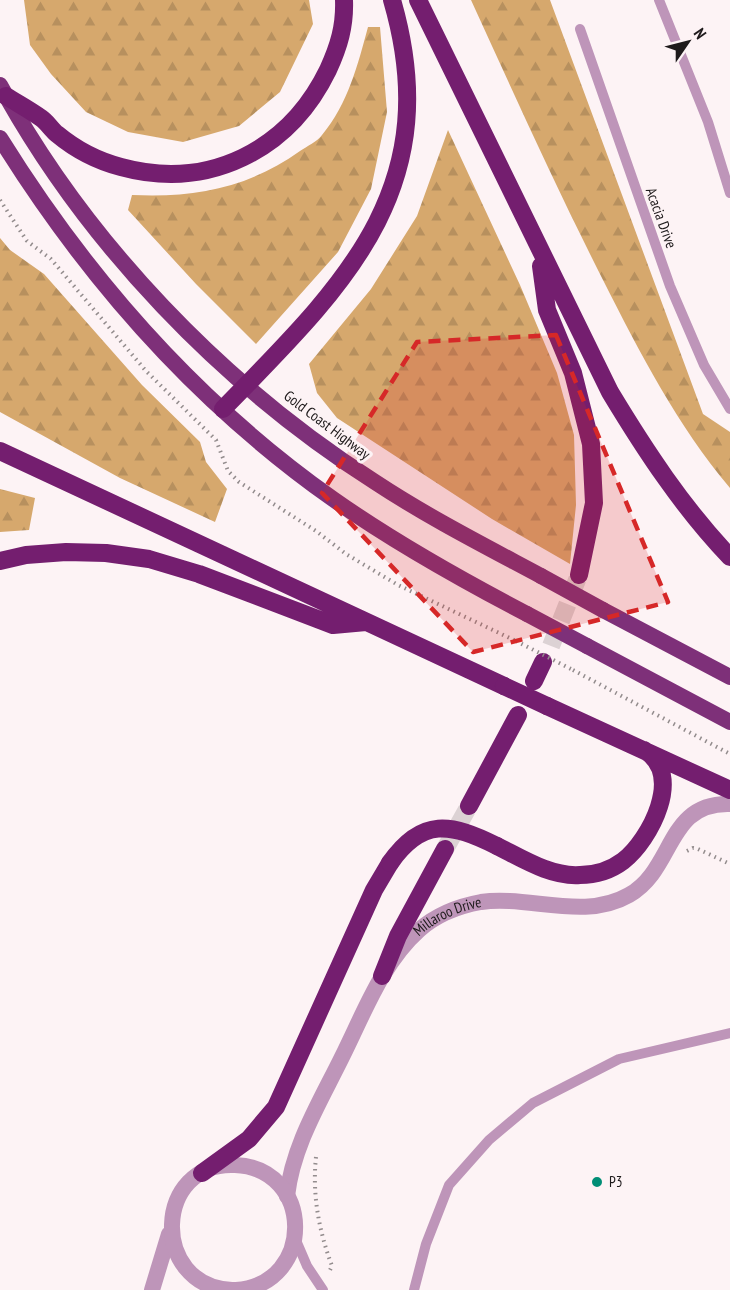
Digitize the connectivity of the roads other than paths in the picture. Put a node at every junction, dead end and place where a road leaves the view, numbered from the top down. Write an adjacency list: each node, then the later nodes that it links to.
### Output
1 (344, 0): 6 (highway)
2 (392, 0): 10 (highway)
3 (418, 0): 9 (highway)
4 (659, 0): 8 (lane)
5 (580, 29): 12 (lane, Acacia Drive)
6 (3, 91): 10 (highway, Gold Coast Highway)
7 (0, 138): 11 (highway)
8 (730, 193)
9 (538, 246): 14 (highway); 16 (highway)
10 (246, 385): 11 (highway); 19 (highway, Gold Coast Highway, bridge)
11 (223, 409): 22 (highway, bridge)
12 (730, 409)
13 (0, 451): 17 (highway)
14 (730, 557)
15 (0, 561): 17 (highway)
16 (579, 575)
17 (367, 622): 23 (highway, bridge)
18 (547, 653): 20 (highway)
19 (730, 677)
20 (534, 681)
21 (518, 715): 26 (highway)
22 (730, 722)
23 (644, 750): 24 (highway); 30 (highway, bridge)
24 (730, 790)
25 (730, 804): 28 (street, Millaroo Drive)
26 (469, 806)
27 (445, 849): 28 (highway)
28 (382, 976): 31 (street, Millaroo Drive)
29 (730, 1033): 37 (lane)
30 (202, 1173): 31 (street); 32 (street)
31 (287, 1196): 33 (street)
32 (171, 1223): 35 (street); 36 (street)
33 (295, 1238): 34 (lane); 36 (street)
34 (320, 1286)
35 (152, 1290)
36 (243, 1290)
37 (414, 1290)

